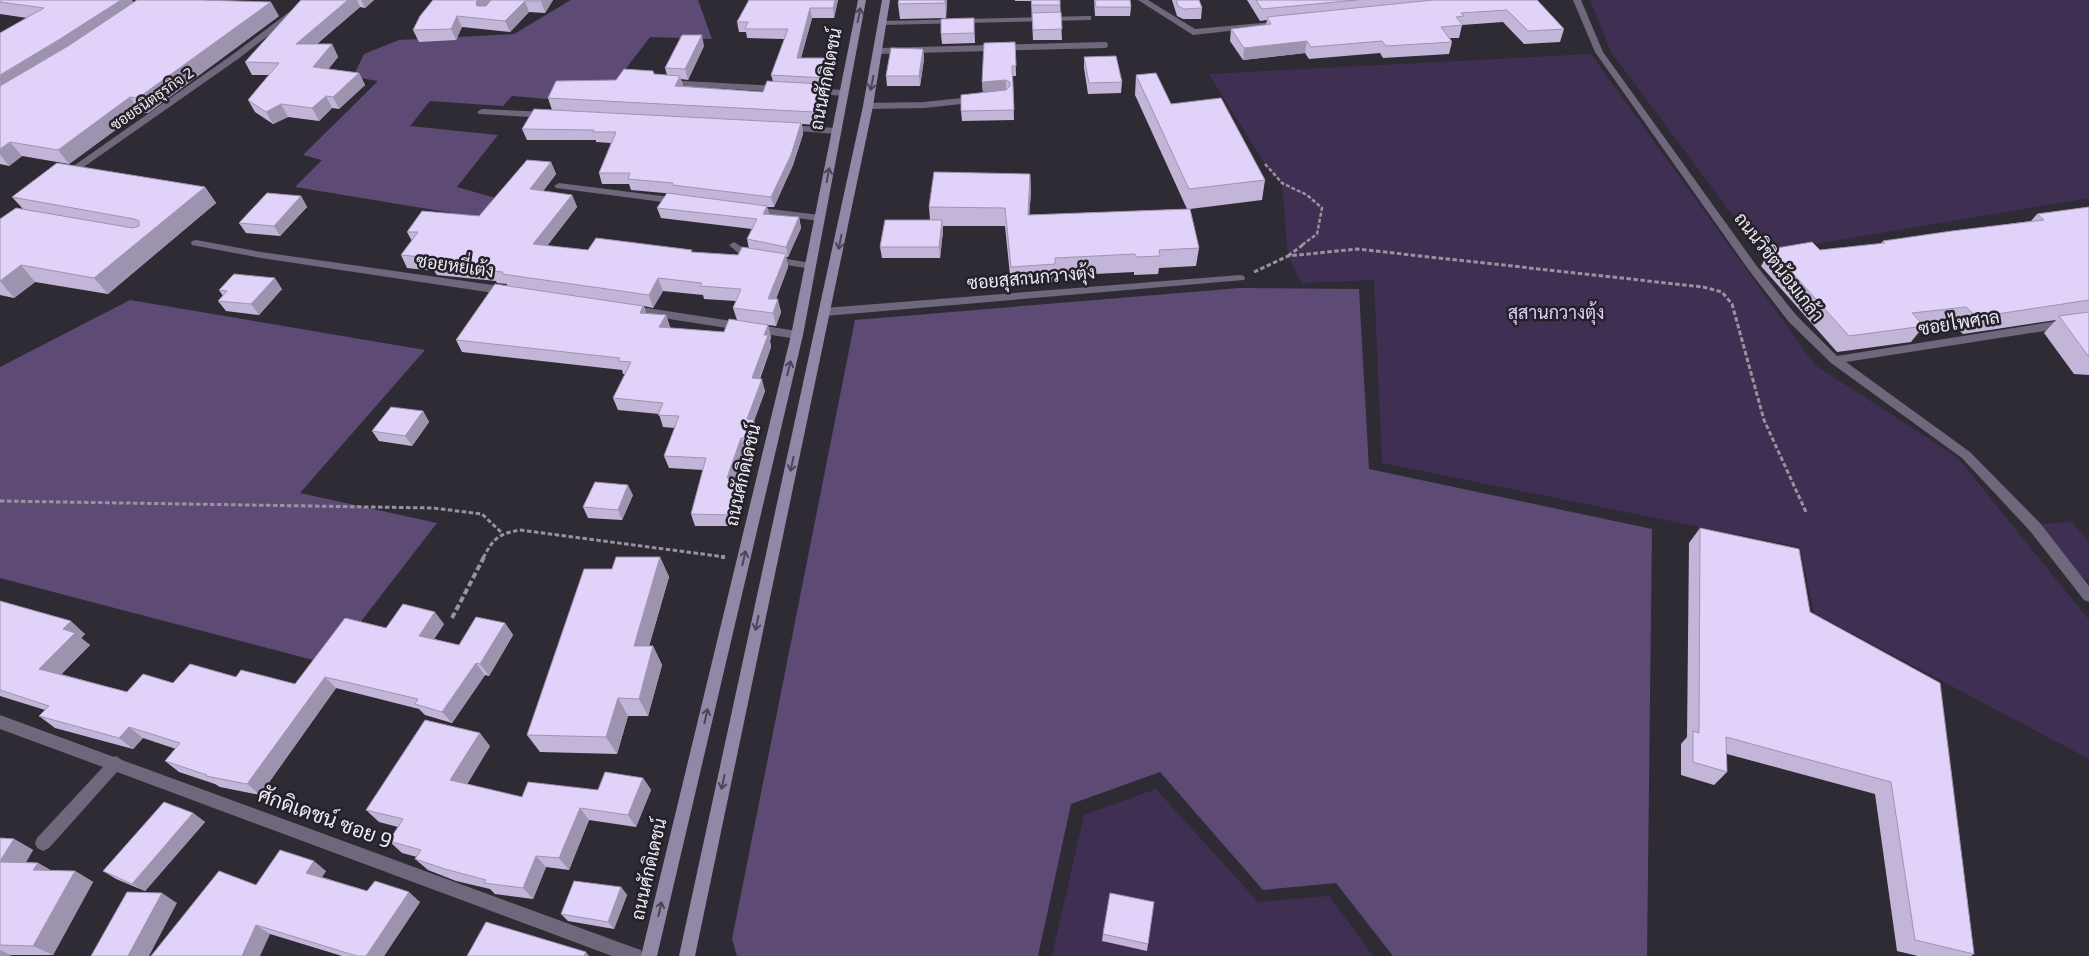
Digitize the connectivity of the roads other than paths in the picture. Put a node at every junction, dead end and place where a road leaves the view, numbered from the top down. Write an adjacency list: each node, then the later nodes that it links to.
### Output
1 (310, 0): 19 (street, ซอยธนิตธุรกิจ 2)
2 (862, 0): 12 (main road, ถนนศักดิเดชน์, one-way to 2)
3 (886, 0): 8 (main road)
4 (1142, 0): 7 (street)
5 (1577, 0): 33 (street, ถนนวิชิตน้อมเกล้า)
6 (1088, 18): 8 (street)
7 (1292, 22)
8 (882, 23): 10 (main road)
9 (1105, 45): 10 (lane)
10 (878, 51): 14 (main road, one-way to 14)
11 (661, 83): 12 (street)
12 (845, 93): 18 (main road, ถนนศักดิเดชน์)
13 (981, 98): 14 (lane)
14 (868, 106): 30 (main road, one-way to 30)
15 (482, 112): 16 (street)
16 (554, 115)
17 (778, 128): 18 (street)
18 (836, 131): 23 (main road, ถนนศักดิเดชน์, one-way to 18)
19 (54, 184)
20 (559, 186): 21 (street)
21 (684, 201)
22 (742, 208): 23 (street)
23 (820, 218): 26 (main road, ถนนศักดิเดชน์)
24 (196, 243): 28 (street, ซอยหยี่เต้ง)
25 (734, 245): 26 (street)
26 (811, 266): 32 (main road, ถนนศักดิเดชน์)
27 (1240, 278): 30 (street, ซอยสุสานกวางตุ้ง)
28 (517, 293)
29 (615, 308): 32 (street)
30 (825, 312): 38 (main road, one-way to 38)
31 (2089, 320): 33 (street, ซอยไพศาล)
32 (797, 335): 40 (main road, ถนนศักดิเดชน์, one-way to 32)
33 (1835, 360): 34 (street, ถนนวิชิตน้อมเกล้า)
34 (2089, 596)
35 (0, 722): 36 (street, ศักดิเดชน์ ซอย 9)
36 (116, 764): 37 (street); 39 (street, ศักดิเดชน์ ซอย 9)
37 (43, 843)
38 (689, 953)
39 (635, 956)
40 (649, 956)

